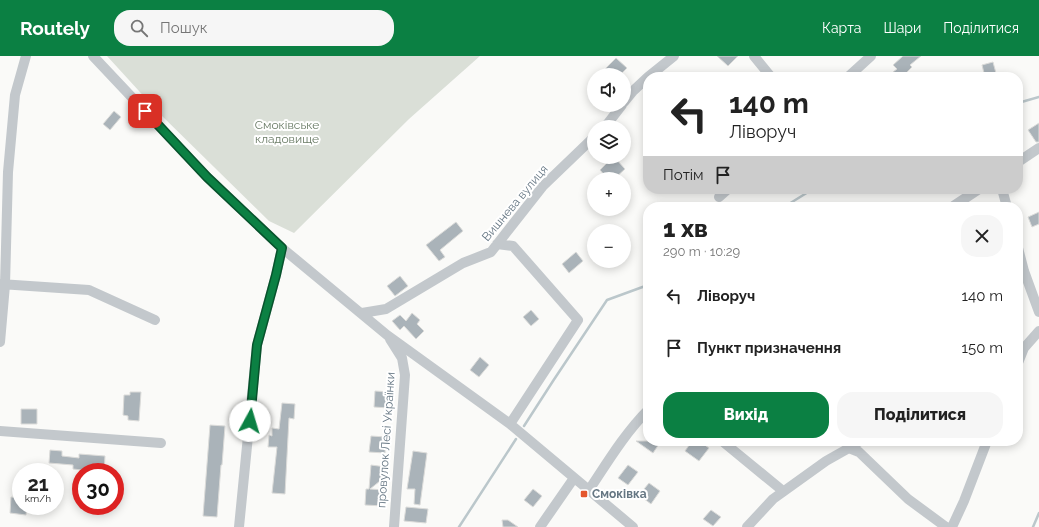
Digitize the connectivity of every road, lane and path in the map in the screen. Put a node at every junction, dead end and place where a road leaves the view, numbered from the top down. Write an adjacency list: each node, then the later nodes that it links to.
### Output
1 (26, 56): 23 (street)
2 (93, 56): 21 (street)
3 (674, 56): 6 (street)
4 (754, 56): 7 (street)
5 (871, 56): 8 (street)
6 (654, 72)
7 (767, 72)
8 (853, 72)
9 (643, 82): 10 (street)
10 (631, 93)
11 (617, 112): 12 (street)
12 (610, 120)
13 (587, 144): 20 (street, Вишнева вулиця)
14 (1039, 148): 15 (street)
15 (1023, 159)
16 (722, 194): 18 (street)
17 (972, 194): 19 (street)
18 (719, 197)
19 (960, 202)
20 (498, 244): 25 (street, Вишнева вулиця); 32 (street)
21 (282, 248): 25 (street); 42 (street)
22 (1023, 267): 24 (street)
23 (2, 284): 26 (street); 29 (street)
24 (1039, 312)
25 (362, 313): 28 (street)
26 (155, 320)
27 (1039, 331): 30 (street)
28 (387, 335): 32 (street); 43 (street, провулок Лесі Українки)
29 (0, 342)
30 (1023, 348)
31 (643, 415): 40 (street)
32 (510, 424): 39 (street)
33 (0, 431): 34 (street)
34 (161, 443)
35 (728, 446): 41 (street)
36 (852, 446): 38 (street)
37 (986, 446): 48 (street)
38 (849, 448): 41 (street); 47 (street)
39 (574, 478): 40 (street); 44 (street)
40 (588, 490): 45 (street)
41 (783, 491): 46 (street)
42 (239, 527)
43 (394, 527)
44 (540, 527)
45 (632, 527)
46 (747, 527)
47 (946, 527)
48 (952, 527)

